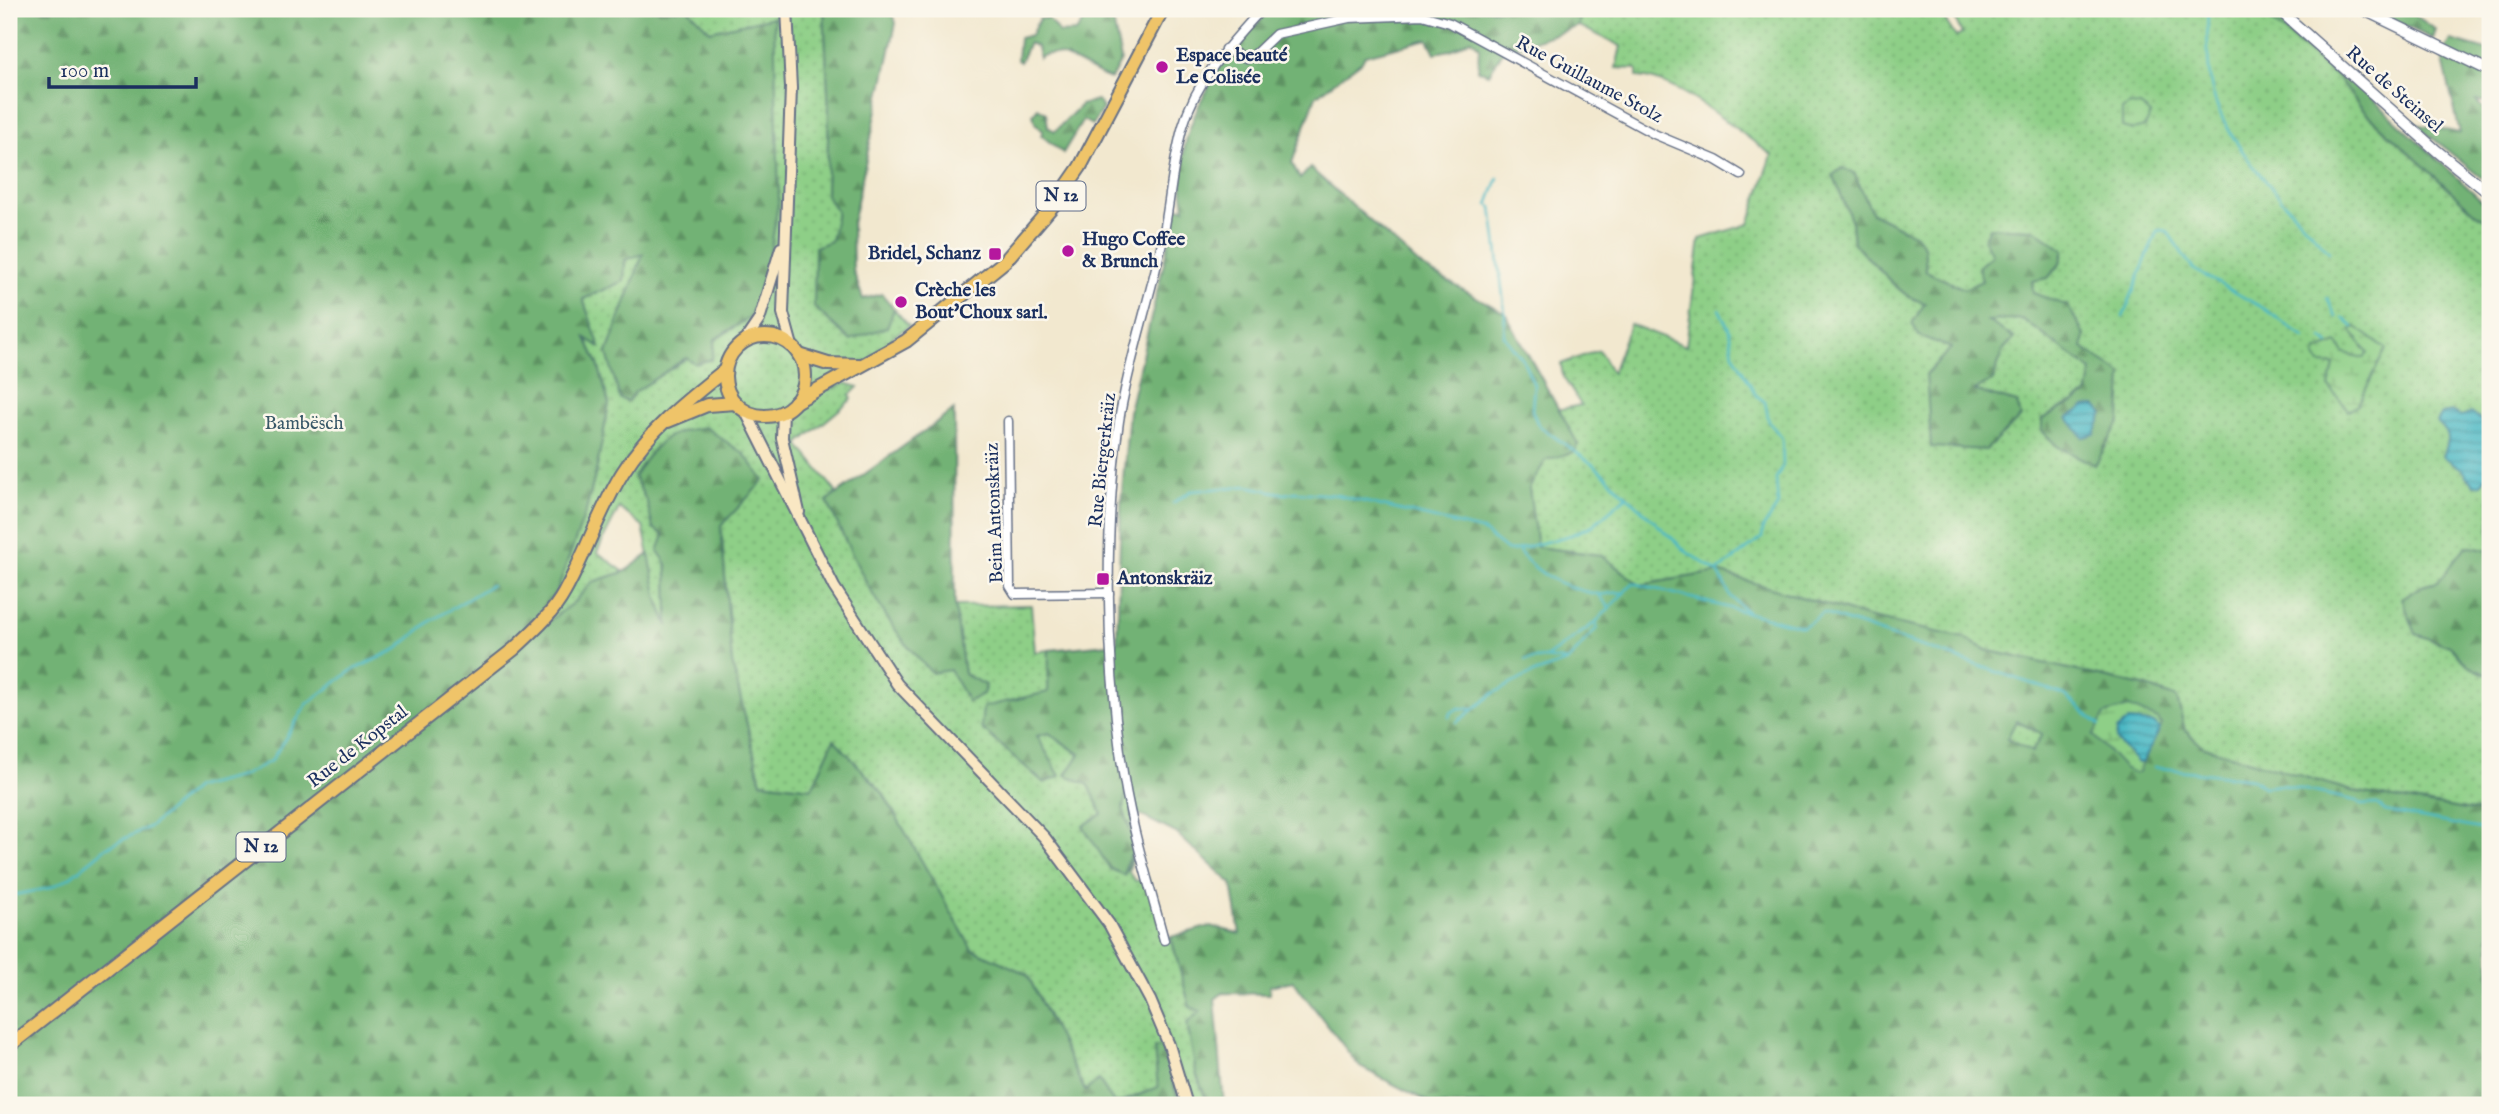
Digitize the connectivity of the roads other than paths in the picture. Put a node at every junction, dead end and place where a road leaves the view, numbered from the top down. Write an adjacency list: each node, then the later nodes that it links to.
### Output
1 (787, 9): 10 (main road)
2 (1163, 9): 13 (main road, N 12)
3 (1262, 9): 6 (street, Rue Biergerkräiz)
4 (2278, 9): 9 (street, Rue de Steinsel)
5 (2362, 9): 7 (street)
6 (1225, 49): 8 (street, Rue Guillaume Stolz); 21 (street, Rue Biergerkräiz)
7 (2490, 71)
8 (1741, 176)
9 (2490, 194)
10 (785, 235): 11 (main road); 12 (main road)
11 (744, 342): 12 (main road); 14 (main road)
12 (795, 351): 13 (main road, N 12); 15 (main road)
13 (860, 365): 15 (main road, N 12)
14 (725, 370): 16 (main road); 19 (main road, Rue de Kopstal / N 12)
15 (795, 402): 17 (main road)
16 (740, 407): 17 (main road); 19 (main road, Rue de Kopstal / N 12); 20 (main road)
17 (783, 411): 20 (main road)
18 (1008, 421): 21 (street, Beim Antonskräiz)
19 (664, 422): 23 (main road, Rue de Kopstal / N 12)
20 (802, 522): 24 (main road)
21 (1109, 593): 22 (street, Rue Biergerkräiz)
22 (1164, 940)
23 (9, 1046)
24 (1187, 1105)

